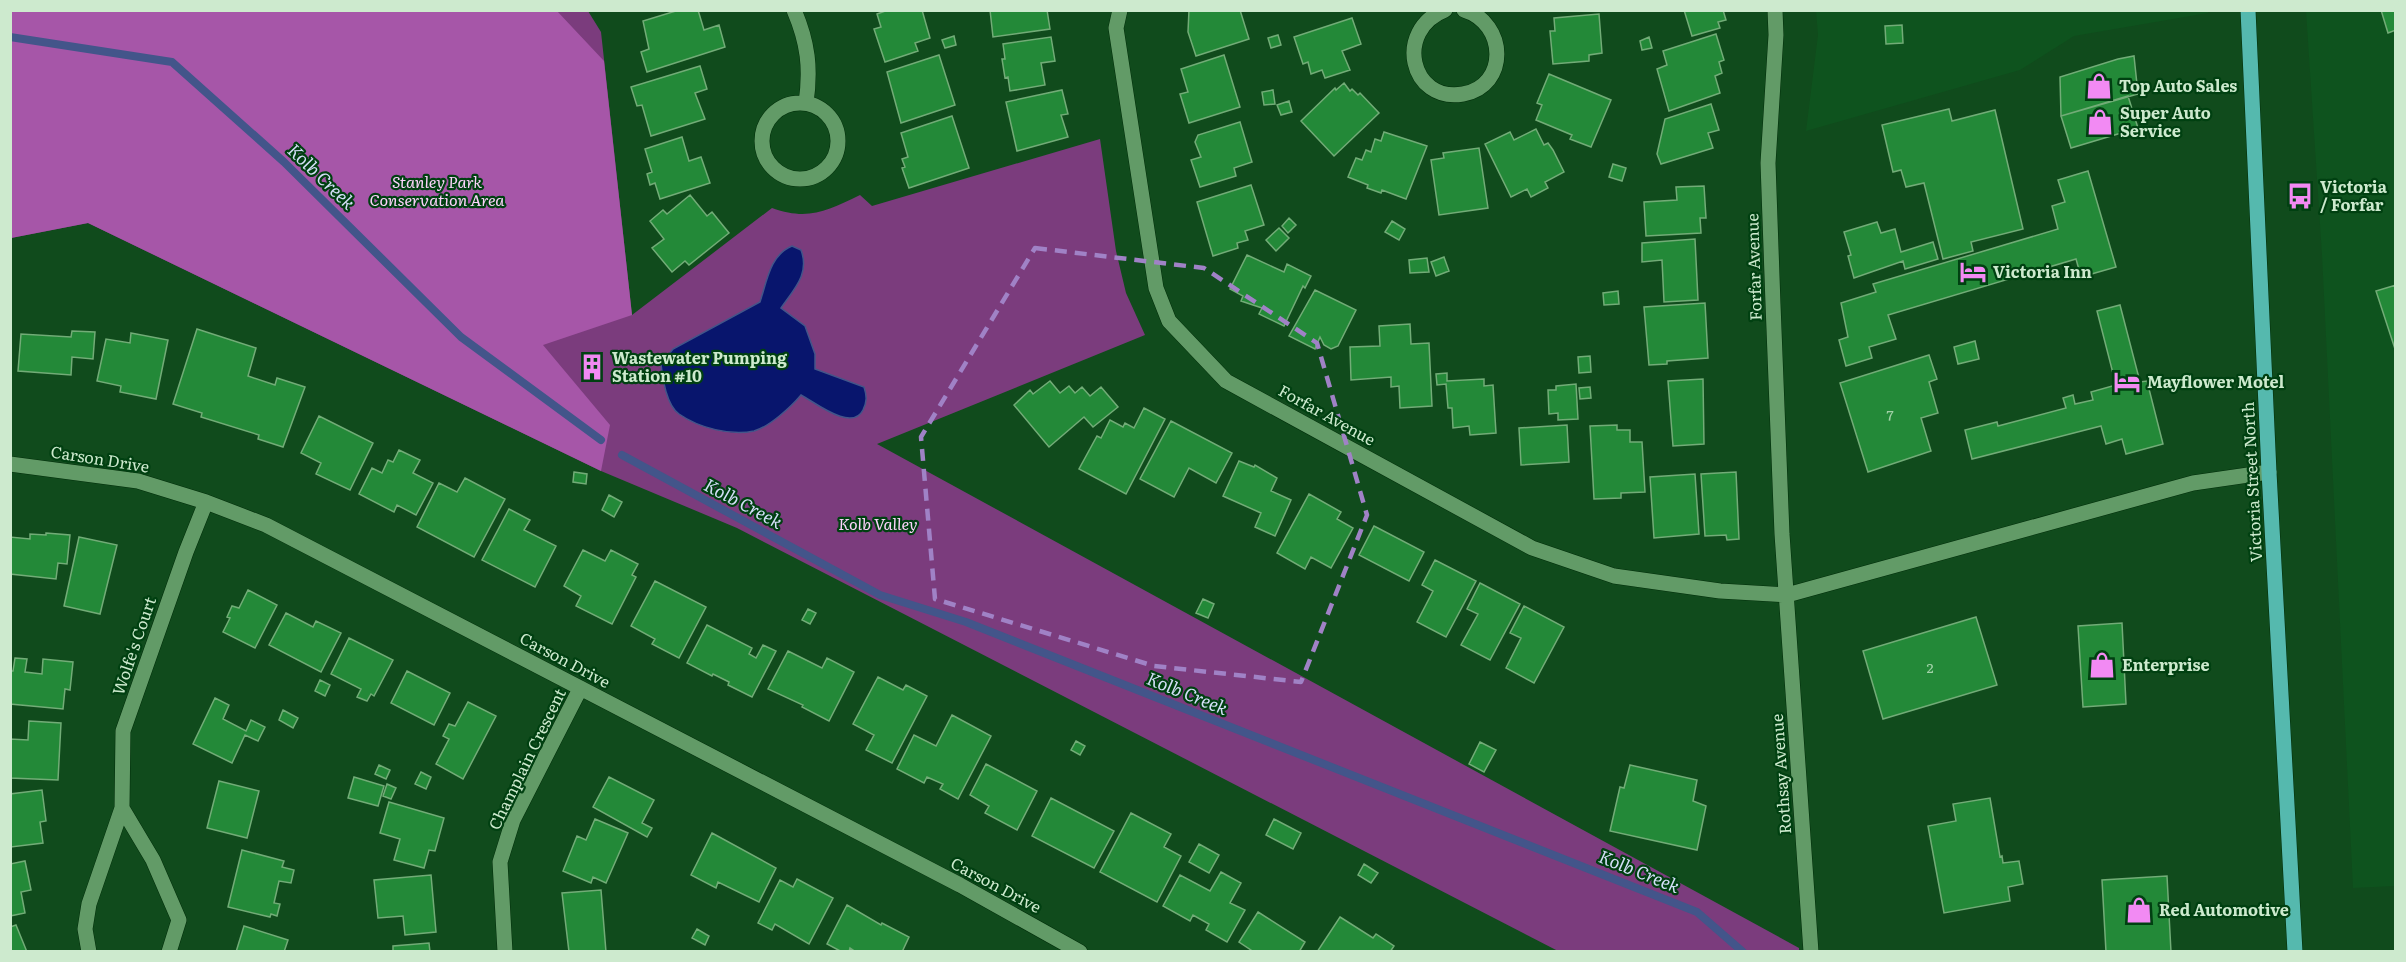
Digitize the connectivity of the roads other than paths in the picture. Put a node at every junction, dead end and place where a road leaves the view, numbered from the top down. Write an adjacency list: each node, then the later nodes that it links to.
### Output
1 (794, 10): 7 (street)
2 (1120, 10): 11 (street, Forfar Avenue)
3 (1464, 10): 6 (street)
4 (1776, 10): 11 (street, Forfar Avenue)
5 (2248, 10): 9 (main road, Victoria Street North)
6 (1439, 12)
7 (806, 103): 7 (street)
8 (10, 464): 10 (street, Carson Drive)
9 (2269, 472): 11 (street, Forfar Avenue); 19 (main road, Victoria Street North)
10 (206, 502): 12 (street, Carson Drive); 13 (street, Wolfe's Court)
11 (1787, 595): 18 (street, Rothsay Avenue)
12 (580, 688): 16 (street, Champlain Crescent); 17 (street, Carson Drive)
13 (122, 808): 14 (street, Wolfe's Court); 15 (street)
14 (89, 951)
15 (170, 951)
16 (505, 951)
17 (1080, 951)
18 (1811, 951)
19 (2295, 951)

